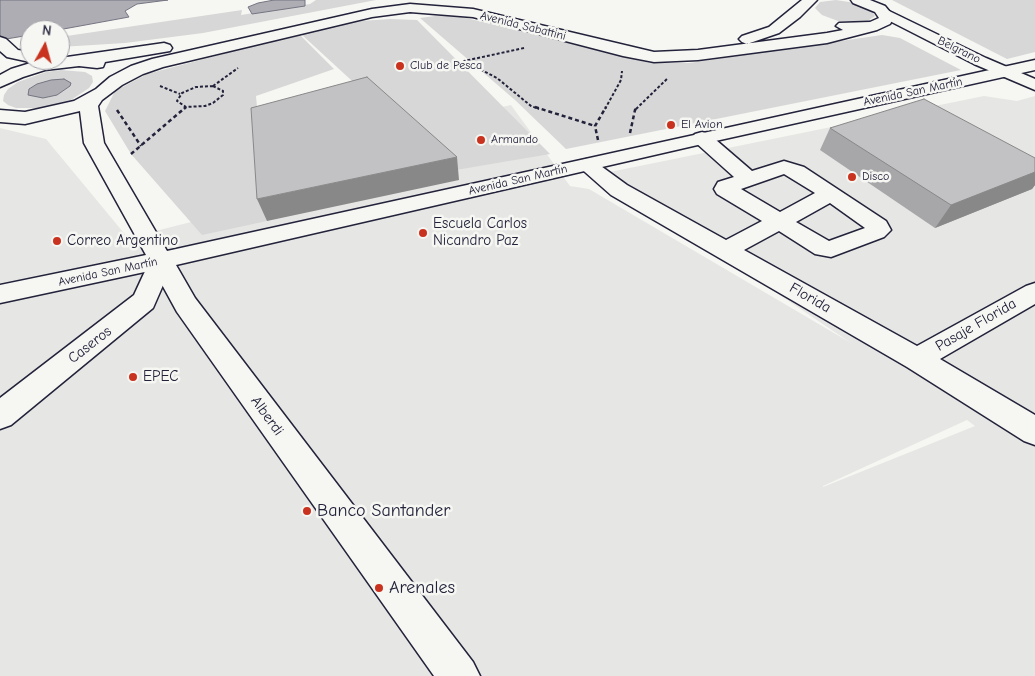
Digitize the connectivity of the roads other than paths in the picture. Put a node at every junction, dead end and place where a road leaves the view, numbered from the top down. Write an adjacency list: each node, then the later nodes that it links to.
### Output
1 (858, 0): 2 (main road, Belgrano)
2 (875, 6): 5 (main road, Avenida Sabattini); 14 (main road, Belgrano)
3 (809, 8): 11 (main road, Avenida Sabattini)
4 (828, 23): 5 (main road)
5 (862, 28): 17 (main road, Avenida Sabattini)
6 (0, 42): 7 (main road)
7 (13, 54): 8 (main road); 15 (main road)
8 (20, 58)
9 (70, 61): 11 (main road)
10 (70, 61): 11 (main road)
11 (74, 61): 17 (main road, Alberdi)
12 (1035, 64): 14 (main road, Avenida San Martín)
13 (20, 68): 15 (main road)
14 (1005, 72): 16 (main road, Belgrano); 20 (main road, Avenida San Martín)
15 (1, 77)
16 (1035, 86)
17 (99, 94): 19 (main road, Avenida Sabattini); 21 (main road, Alberdi)
18 (0, 116): 19 (main road)
19 (25, 118): 21 (main road)
20 (702, 138): 22 (main road, Avenida San Martín); 23 (main road)
21 (94, 143): 27 (main road, Alberdi)
22 (598, 162): 26 (main road, Florida); 27 (main road, Avenida San Martín)
23 (749, 179): 24 (main road); 25 (main road)
24 (831, 194): 25 (main road); 25 (main road)
25 (780, 222): 26 (main road)
26 (726, 250): 30 (main road, Florida)
27 (162, 260): 29 (main road, Avenida San Martín); 31 (main road, Caseros); 33 (main road, Alberdi)
28 (1035, 292): 30 (main road, Pasaje Florida)
29 (0, 294)
30 (917, 359): 32 (main road, Florida)
31 (0, 416)
32 (1035, 431)
33 (458, 676)

